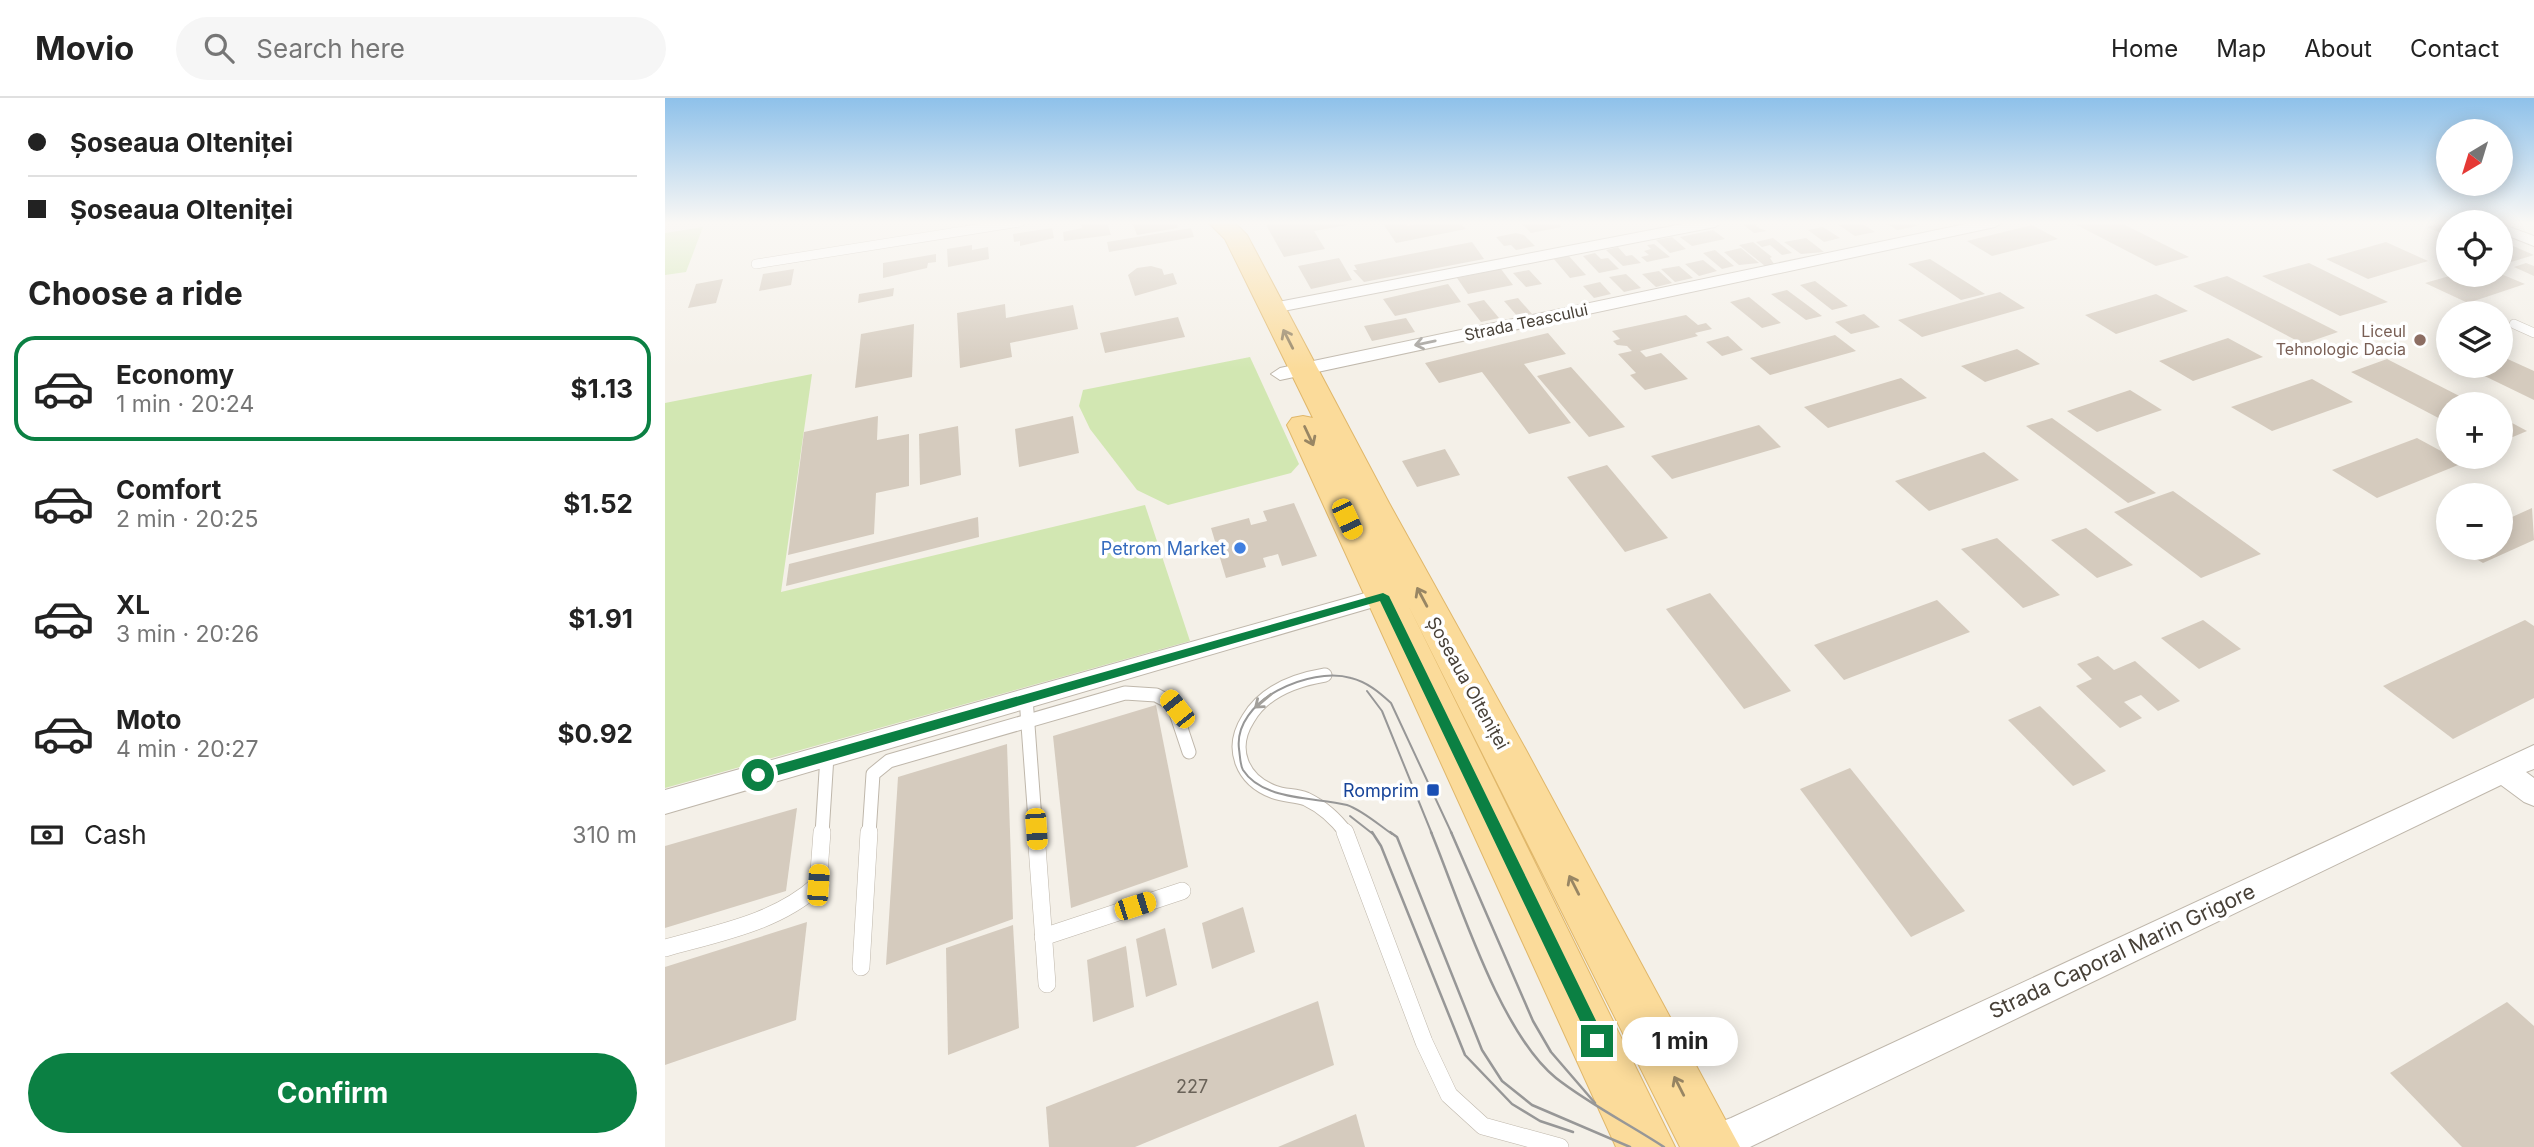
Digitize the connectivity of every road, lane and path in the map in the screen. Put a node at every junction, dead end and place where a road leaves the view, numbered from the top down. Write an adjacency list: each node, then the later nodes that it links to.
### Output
1 (1237, 271): 8 (main road, Șoseaua Olteniței)
2 (1253, 271): 5 (main road, Șoseaua Olteniței)
3 (1463, 271): 5 (street)
4 (1766, 271): 8 (street, Strada Teascului, one-way to 8)
5 (1273, 308): 8 (main road, Șoseaua Olteniței, one-way to 5)
6 (2514, 324): 7 (lane)
7 (2534, 333)
8 (1292, 372): 9 (main road, Șoseaua Olteniței, one-way to 9); 23 (main road, Șoseaua Olteniței, one-way to 8)
9 (1383, 596): 11 (street); 25 (main road, Șoseaua Olteniței)
10 (1325, 676): 24 (lane, one-way to 24)
11 (1027, 709): 12 (lane); 13 (street); 19 (lane); 21 (lane)
12 (1189, 752)
13 (827, 755): 17 (street); 20 (lane)
14 (2534, 756): 15 (street, Strada Caporal Marin Grigore)
15 (2503, 771): 16 (street); 23 (street, Strada Caporal Marin Grigore)
16 (2534, 794)
17 (665, 802)
18 (1182, 891): 19 (lane)
19 (1043, 937): 22 (lane)
20 (665, 948)
21 (861, 967)
22 (1047, 984)
23 (1707, 1146)
24 (1560, 1147)
25 (1646, 1147)

